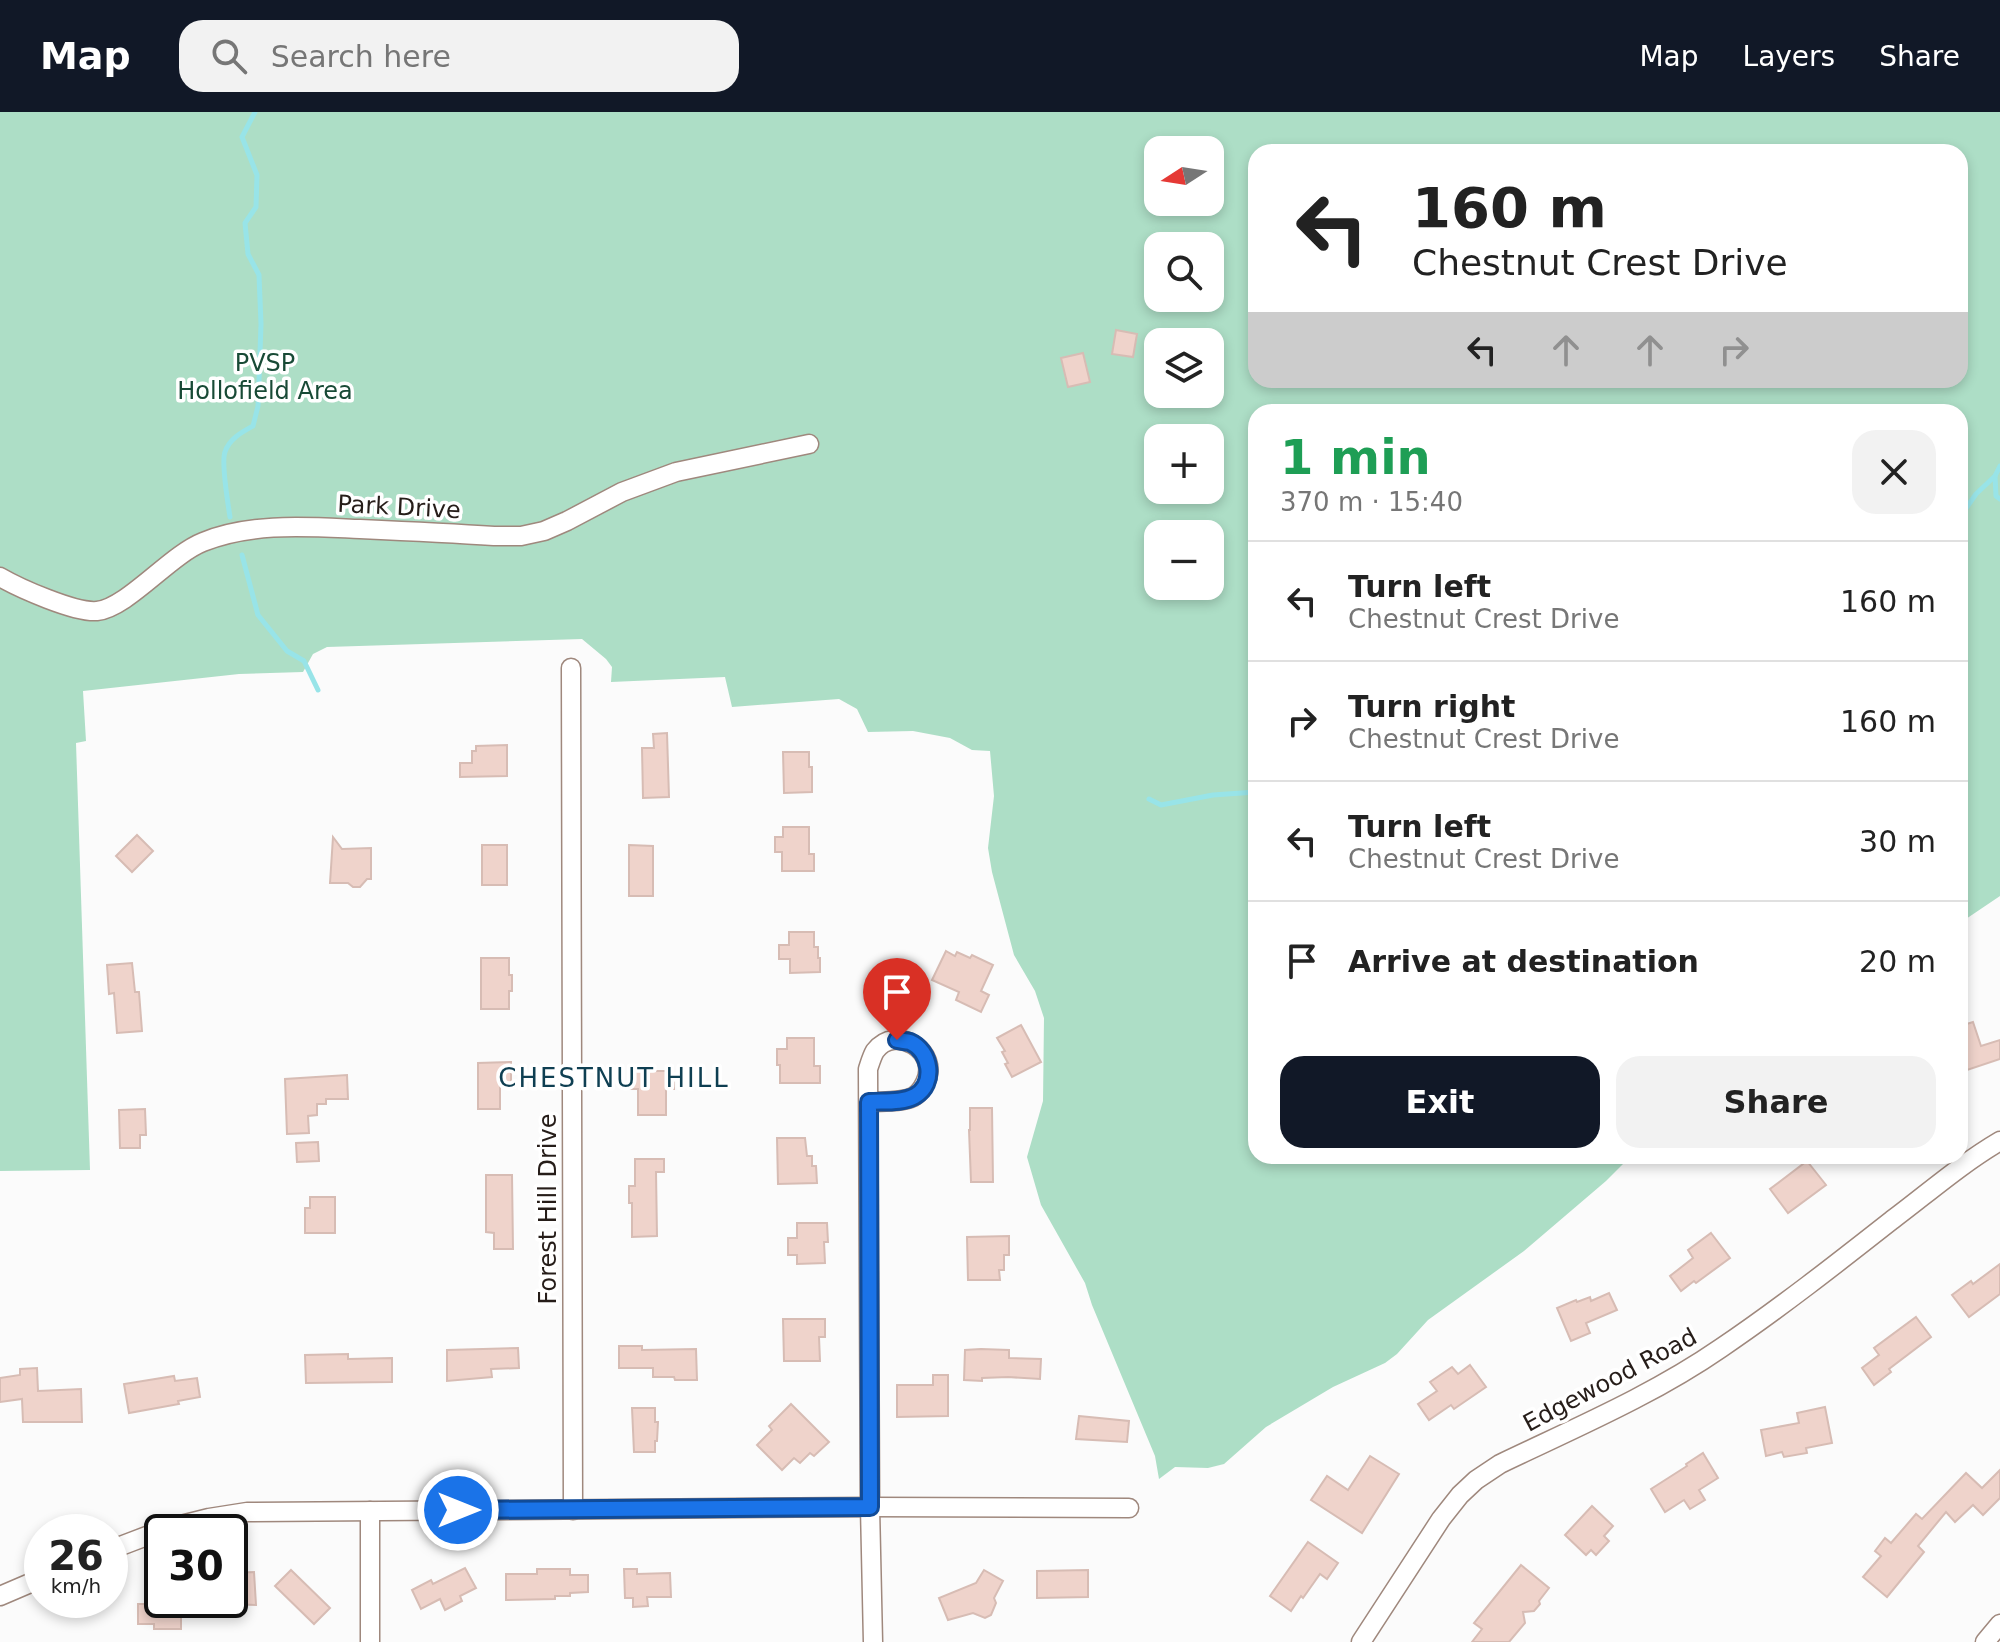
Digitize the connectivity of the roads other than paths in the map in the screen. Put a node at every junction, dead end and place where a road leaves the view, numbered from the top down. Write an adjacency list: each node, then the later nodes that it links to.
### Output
1 (809, 444): 2 (street, Park Drive)
2 (0, 577)
3 (571, 668): 10 (street, Forest Hill Drive)
4 (869, 1102): 4 (street); 8 (street)
5 (2000, 1141): 6 (street, Edgewood Road)
6 (1968, 1161)
7 (1965, 1164): 18 (street, Edgewood Road)
8 (870, 1507): 9 (street); 10 (street); 17 (street)
9 (1129, 1508)
10 (573, 1510): 11 (street)
11 (370, 1511): 12 (street); 16 (street)
12 (128, 1543)
13 (24, 1586): 14 (street)
14 (0, 1596)
15 (2000, 1624): 19 (street)
16 (370, 1642)
17 (873, 1642)
18 (1361, 1642)
19 (1985, 1642)

